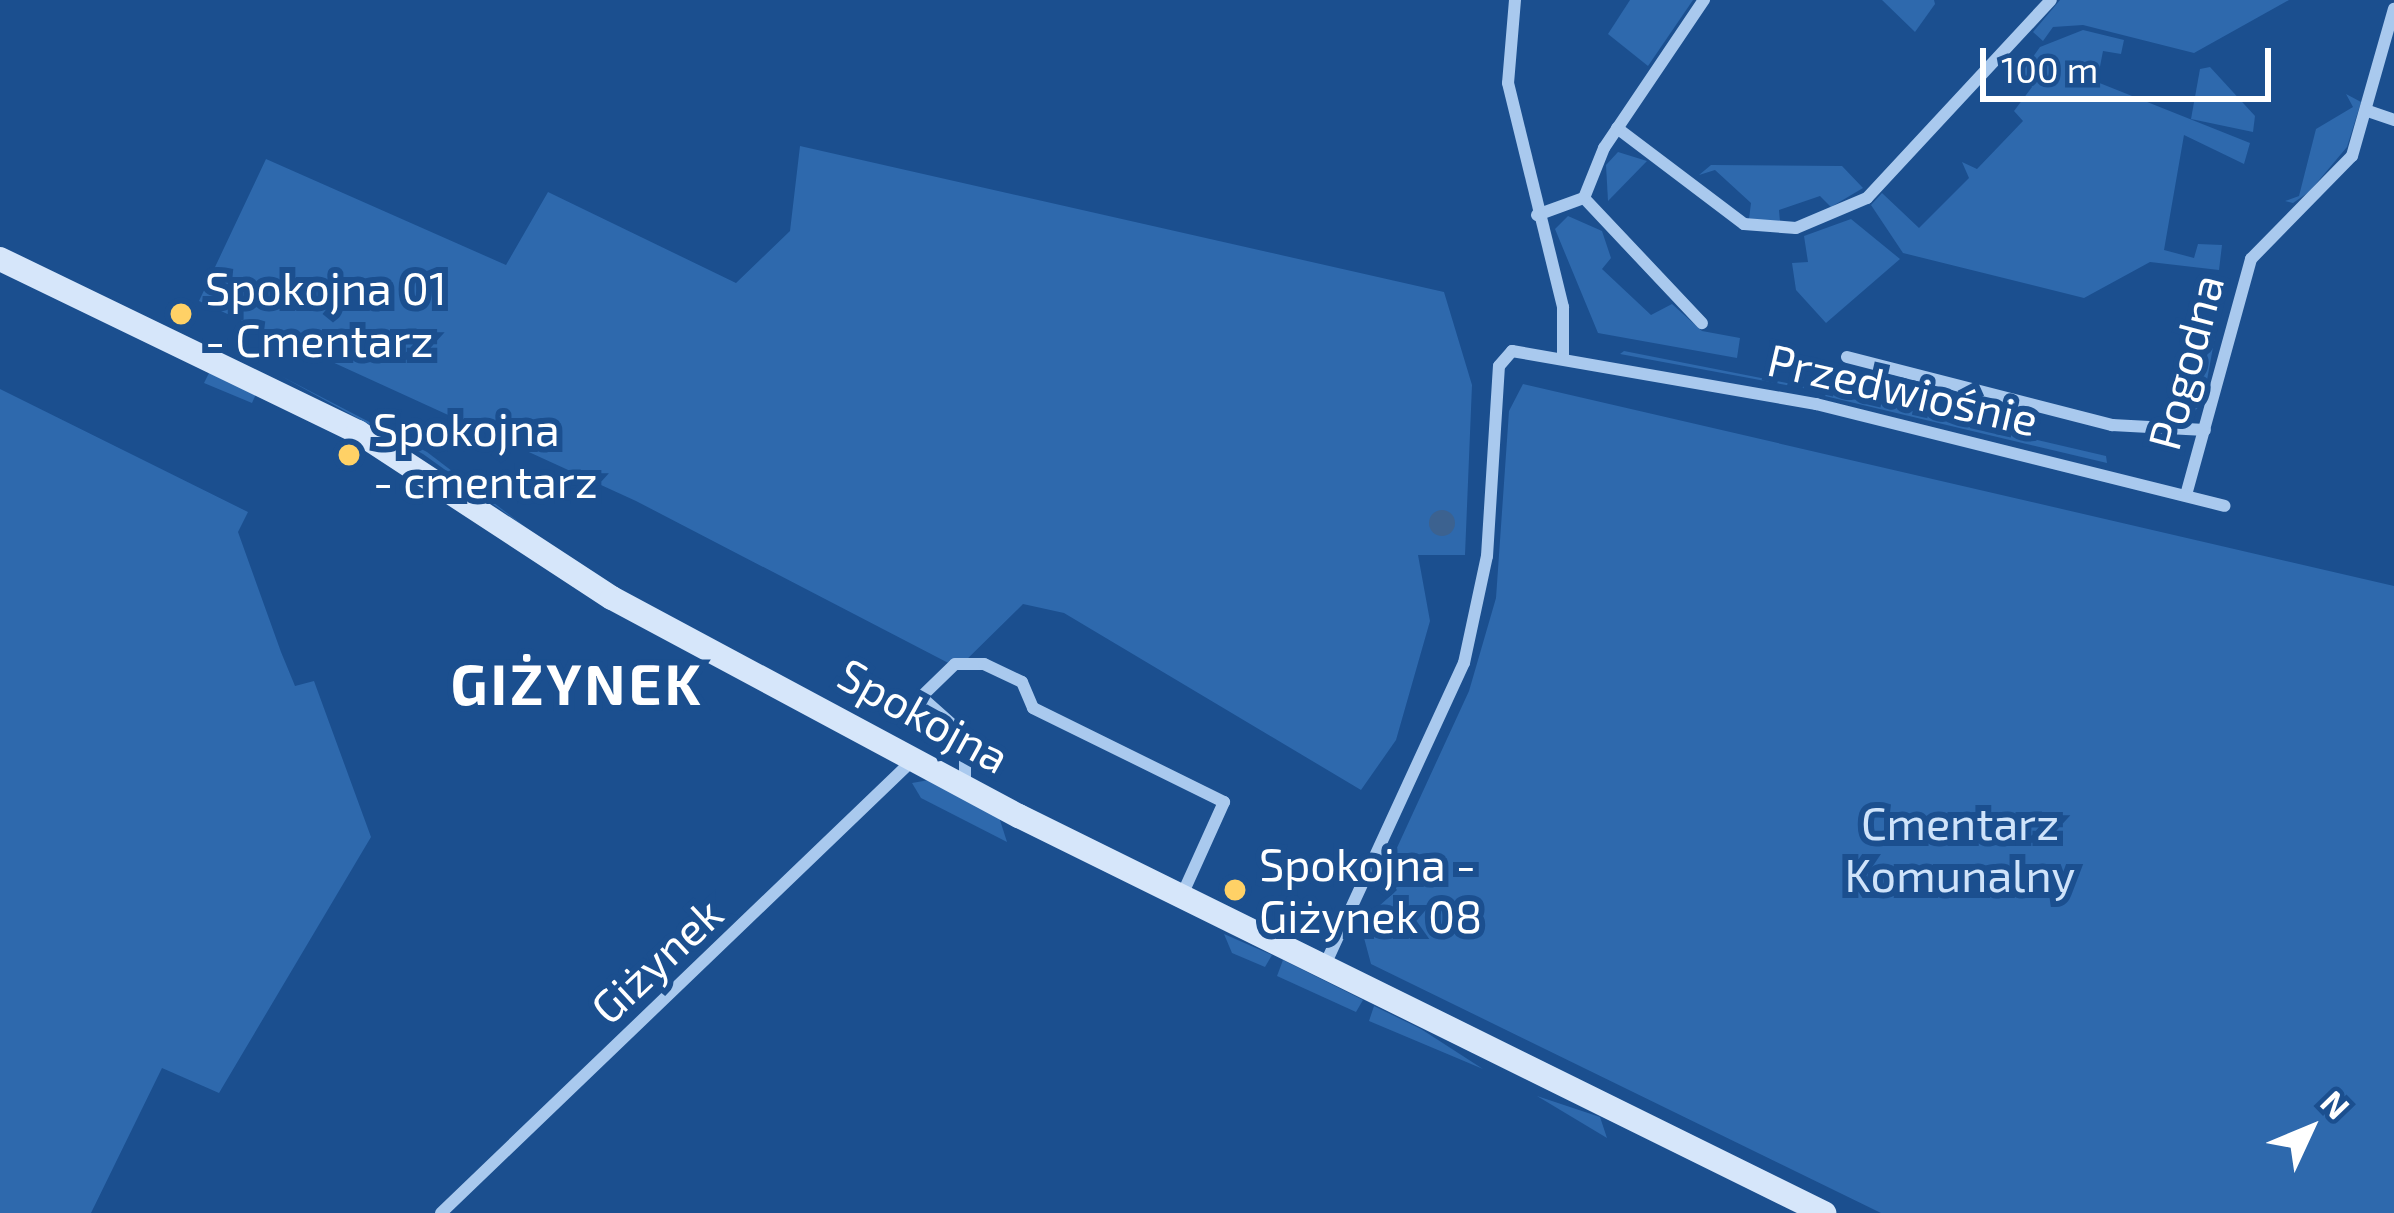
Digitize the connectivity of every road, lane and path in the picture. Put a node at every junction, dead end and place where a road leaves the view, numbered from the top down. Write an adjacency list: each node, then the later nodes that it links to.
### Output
1 (1515, 0): 9 (street)
2 (1705, 0): 7 (street)
3 (2051, 0): 7 (street)
4 (2394, 8): 5 (street, Pogodna)
5 (2368, 111): 6 (street); 14 (street, Pogodna)
6 (2394, 120)
7 (1617, 128): 8 (street)
8 (1584, 198): 9 (street); 11 (street)
9 (1537, 215): 12 (street)
10 (0, 259): 17 (street, Spokojna)
11 (1702, 323)
12 (1563, 355): 15 (street, Przedwiośnie); 20 (street, Przedwiośnie)
13 (1847, 357): 14 (street)
14 (2205, 430): 15 (street, Pogodna)
15 (2186, 495): 16 (street, Przedwiośnie)
16 (2224, 506)
17 (917, 756): 18 (street, Spokojna); 21 (street, Giżynek)
18 (965, 785): 19 (street, Spokojna); 19 (street)
19 (1181, 897): 20 (street, Spokojna)
20 (1323, 968): 22 (street, Spokojna)
21 (441, 1213)
22 (1824, 1213)

